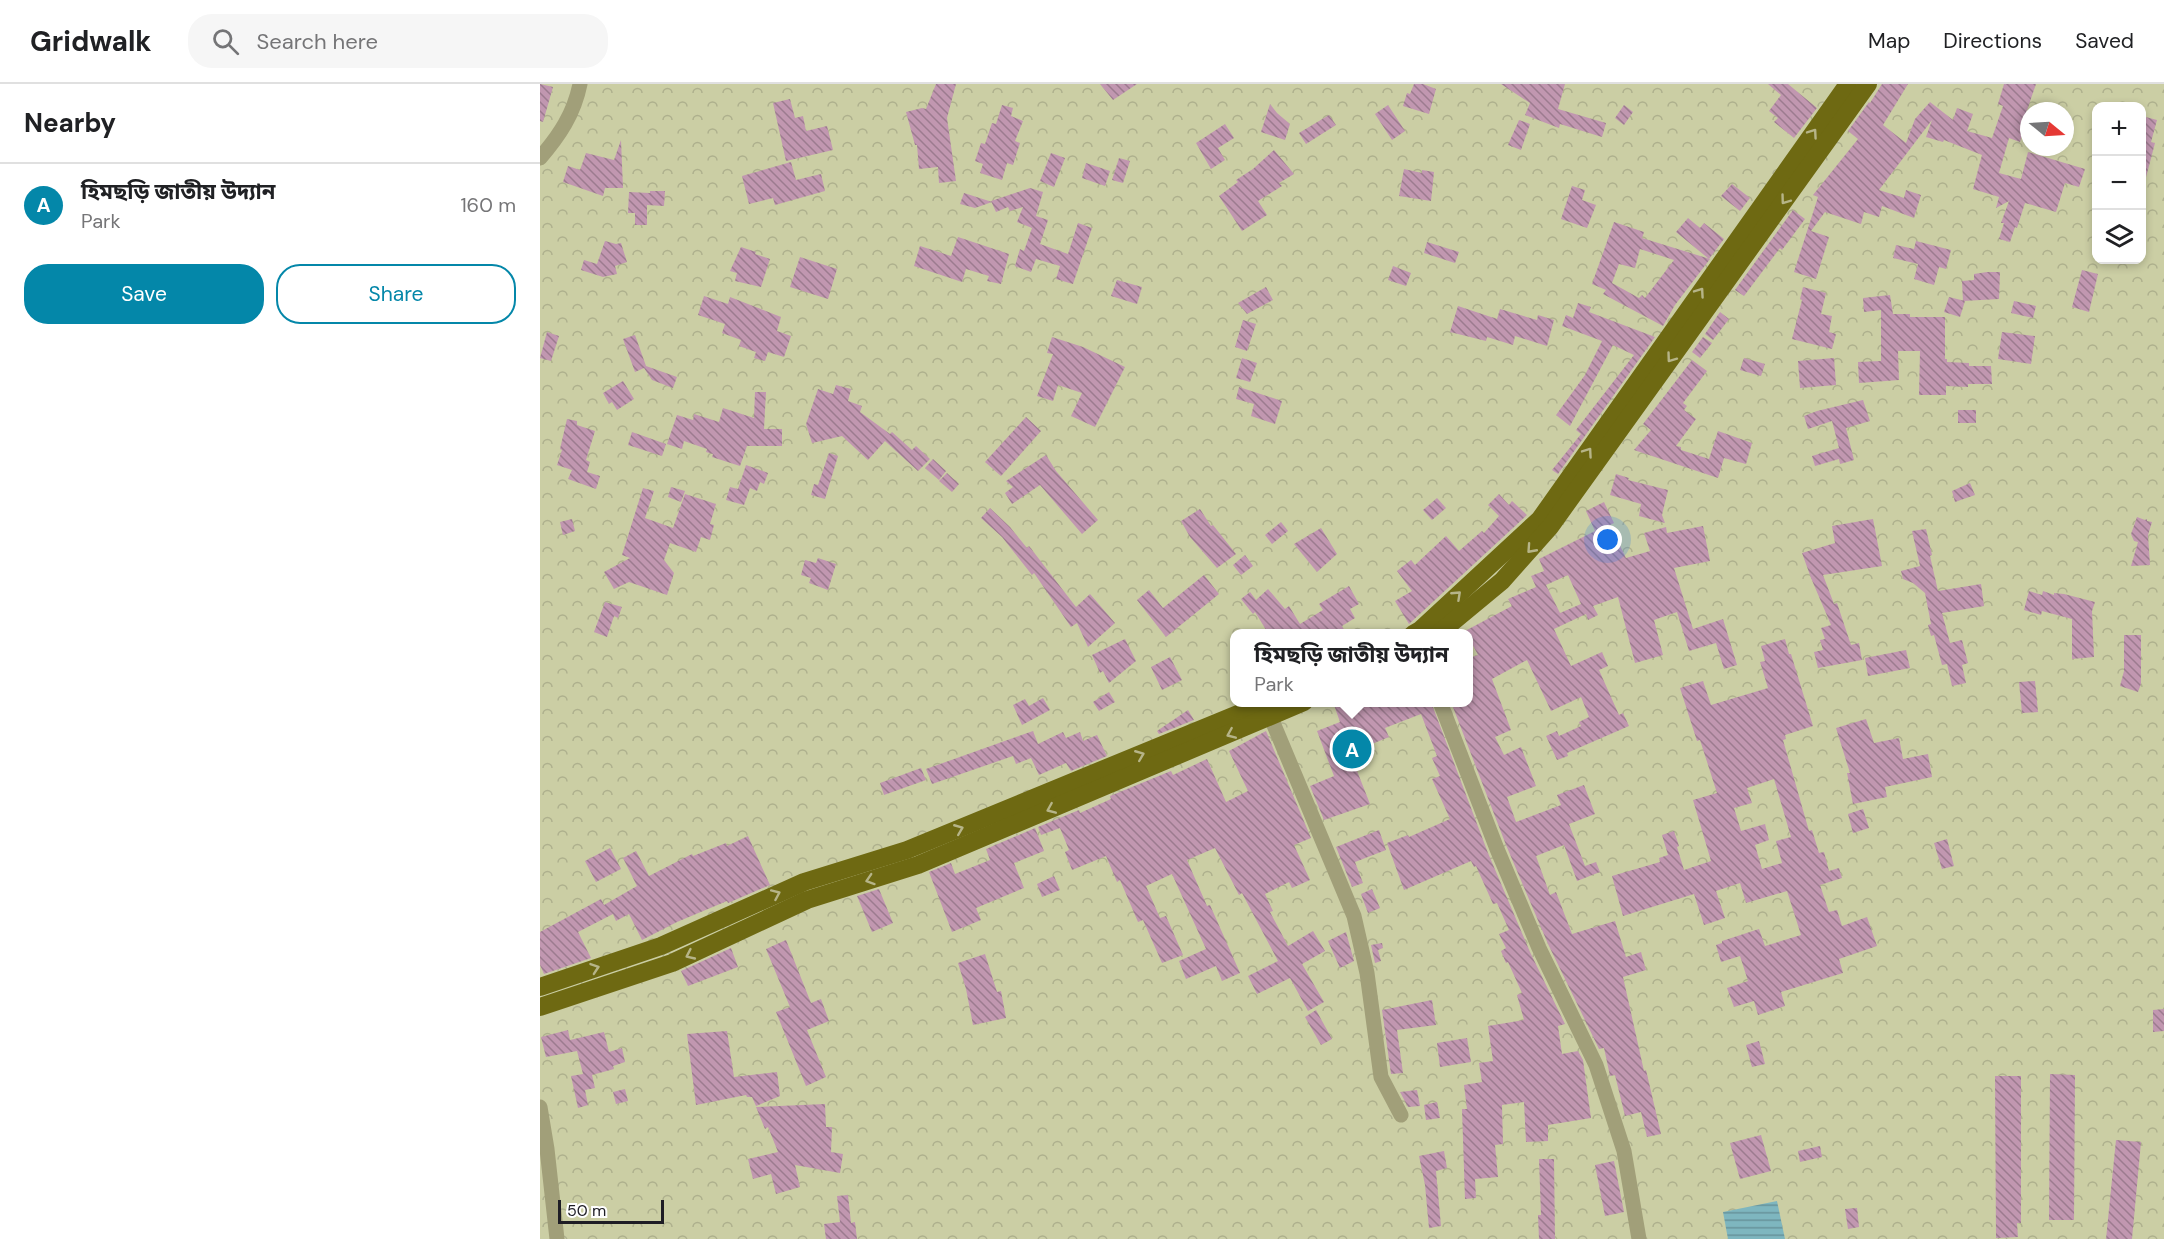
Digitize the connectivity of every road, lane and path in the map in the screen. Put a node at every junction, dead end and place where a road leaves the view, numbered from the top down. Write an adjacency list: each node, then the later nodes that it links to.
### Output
1 (580, 84): 4 (street)
2 (1848, 84): 5 (main road, one-way to 2)
3 (1868, 84): 6 (main road, one-way to 6)
4 (540, 158)
5 (1421, 629)
6 (1443, 629)
7 (1442, 707): 14 (street)
8 (1269, 710): 9 (main road, one-way to 8); 10 (main road, one-way to 10); 12 (street)
9 (540, 987)
10 (540, 1007)
11 (540, 1107): 13 (street)
12 (1401, 1115)
13 (557, 1239)
14 (1639, 1239)

